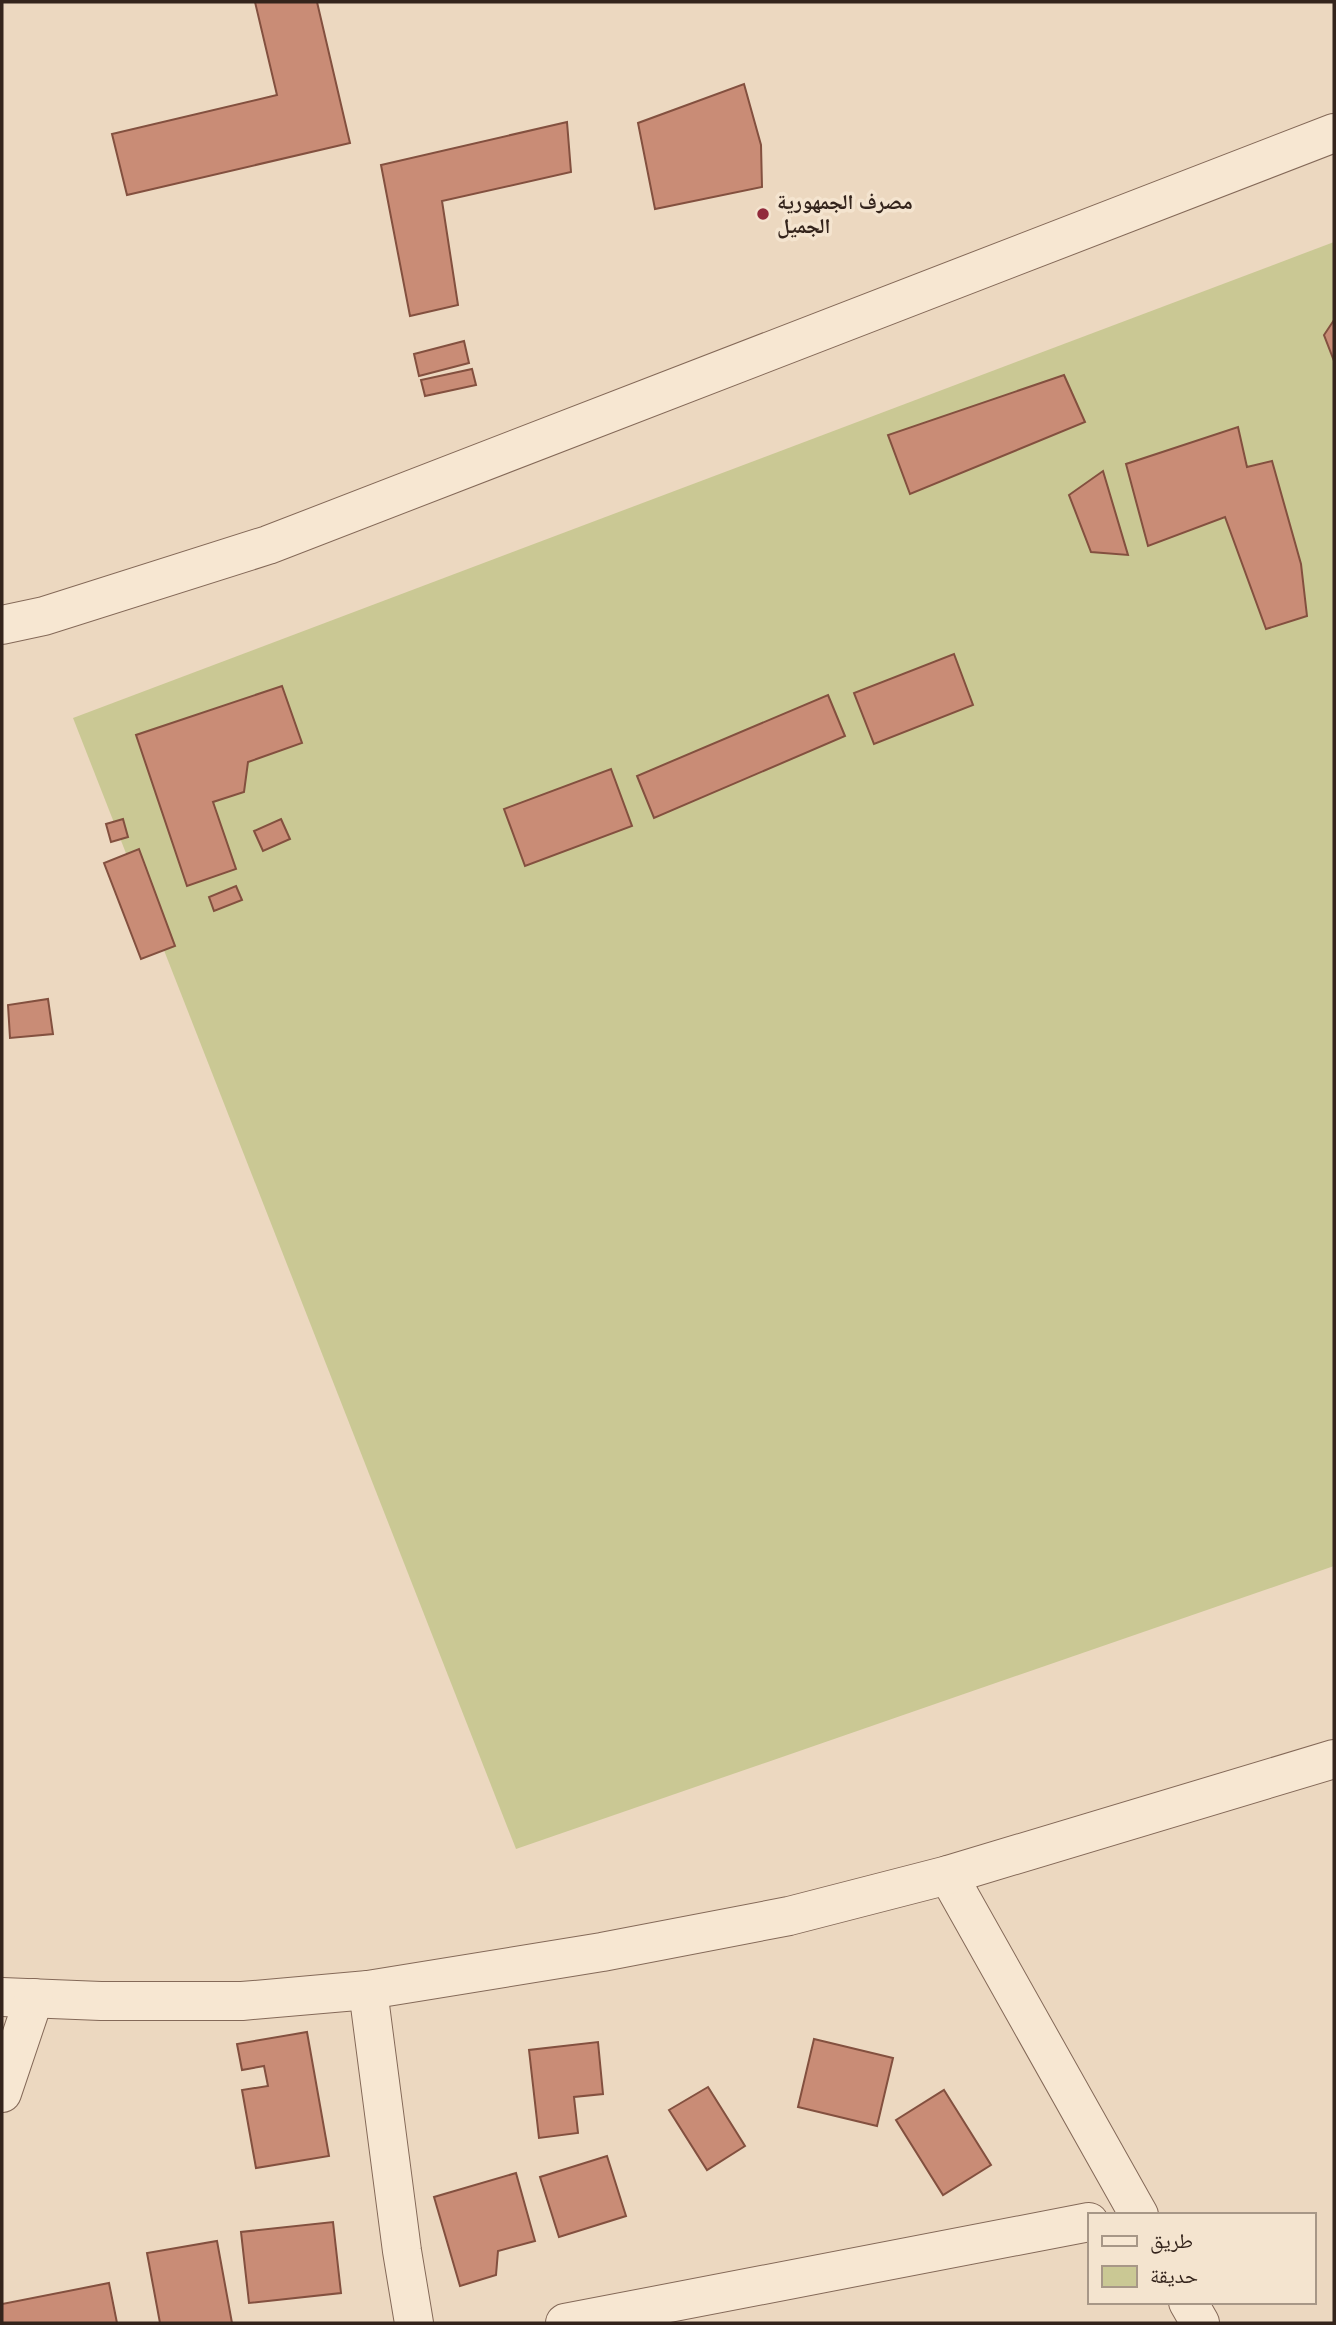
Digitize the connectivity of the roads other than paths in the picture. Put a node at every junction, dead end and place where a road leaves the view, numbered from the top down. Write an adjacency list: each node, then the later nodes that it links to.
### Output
1 (1334, 132): 2 (street)
2 (2, 625)
3 (1334, 1759): 4 (street)
4 (948, 1875): 5 (street); 8 (street)
5 (368, 1990): 6 (street); 11 (street)
6 (18, 1998): 7 (street)
7 (2, 2093)
8 (1134, 2213)
9 (1088, 2222): 12 (street)
10 (1189, 2304): 13 (street)
11 (414, 2323)
12 (565, 2323)
13 (1200, 2323)

